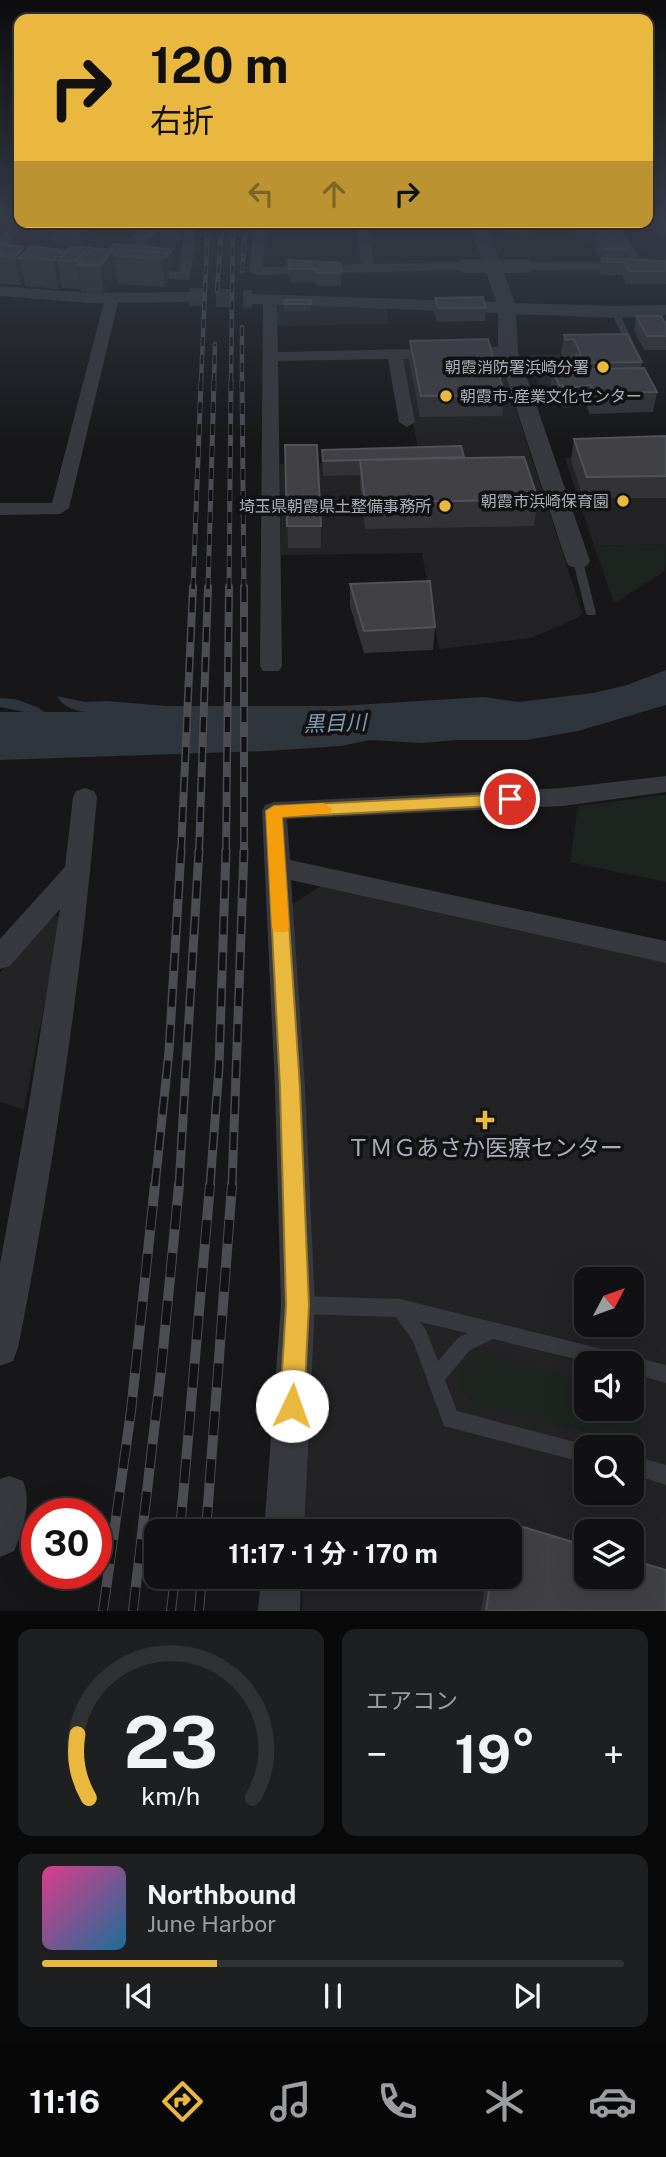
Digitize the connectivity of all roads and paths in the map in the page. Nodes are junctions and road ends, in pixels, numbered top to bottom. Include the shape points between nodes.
1 (51, 294) edge
2 (503, 294) edge
3 (189, 297) tunnel mouth
4 (112, 298) junction
5 (261, 299) joint
6 (508, 307) junction
7 (666, 310) edge
8 (615, 312) junction
9 (632, 349) edge
10 (508, 352) junction
11 (395, 355) junction
12 (270, 357) junction
13 (407, 422) dead end
14 (0, 509) edge
15 (578, 561) joint
16 (591, 612) dead end
17 (271, 666) dead end
18 (666, 784) edge
19 (85, 797) dead end
20 (277, 867) junction
21 (78, 870) junction
22 (666, 952) edge
23 (0, 958) edge
24 (298, 1305) junction
25 (400, 1308) junction
26 (491, 1331) junction
27 (0, 1348) edge
28 (575, 1351) edge
29 (644, 1368) edge
30 (666, 1374) edge
31 (435, 1378) junction
32 (574, 1451) edge
33 (644, 1469) edge
34 (666, 1475) edge
35 (9, 1495) dead end
36 (285, 1519) edge
37 (0, 1537) edge
38 (280, 1589) edge
39 (279, 1611) edge

1 - 4 street
2 - 6 street
3 - 4 street
4 - 14 street via 61,508
5 - 6 street
5 - 12 street
6 - 8 street
6 - 10 street
7 - 8 street
8 - 9 lane
10 - 11 street
10 - 15 street
11 - 12 street
11 - 13 street
12 - 17 street
15 - 16 lane
18 - 20 street via 563,797 274,811
19 - 21 street
20 - 22 street
20 - 24 street
21 - 23 street
21 - 27 street via 47,1102
24 - 25 lane
24 - 36 street
25 - 26 lane
25 - 31 lane via 421,1336
26 - 28 lane
26 - 31 lane via 464,1344
29 - 30 lane
31 - 32 lane via 451,1419
33 - 34 lane
35 - 37 street
38 - 39 street

